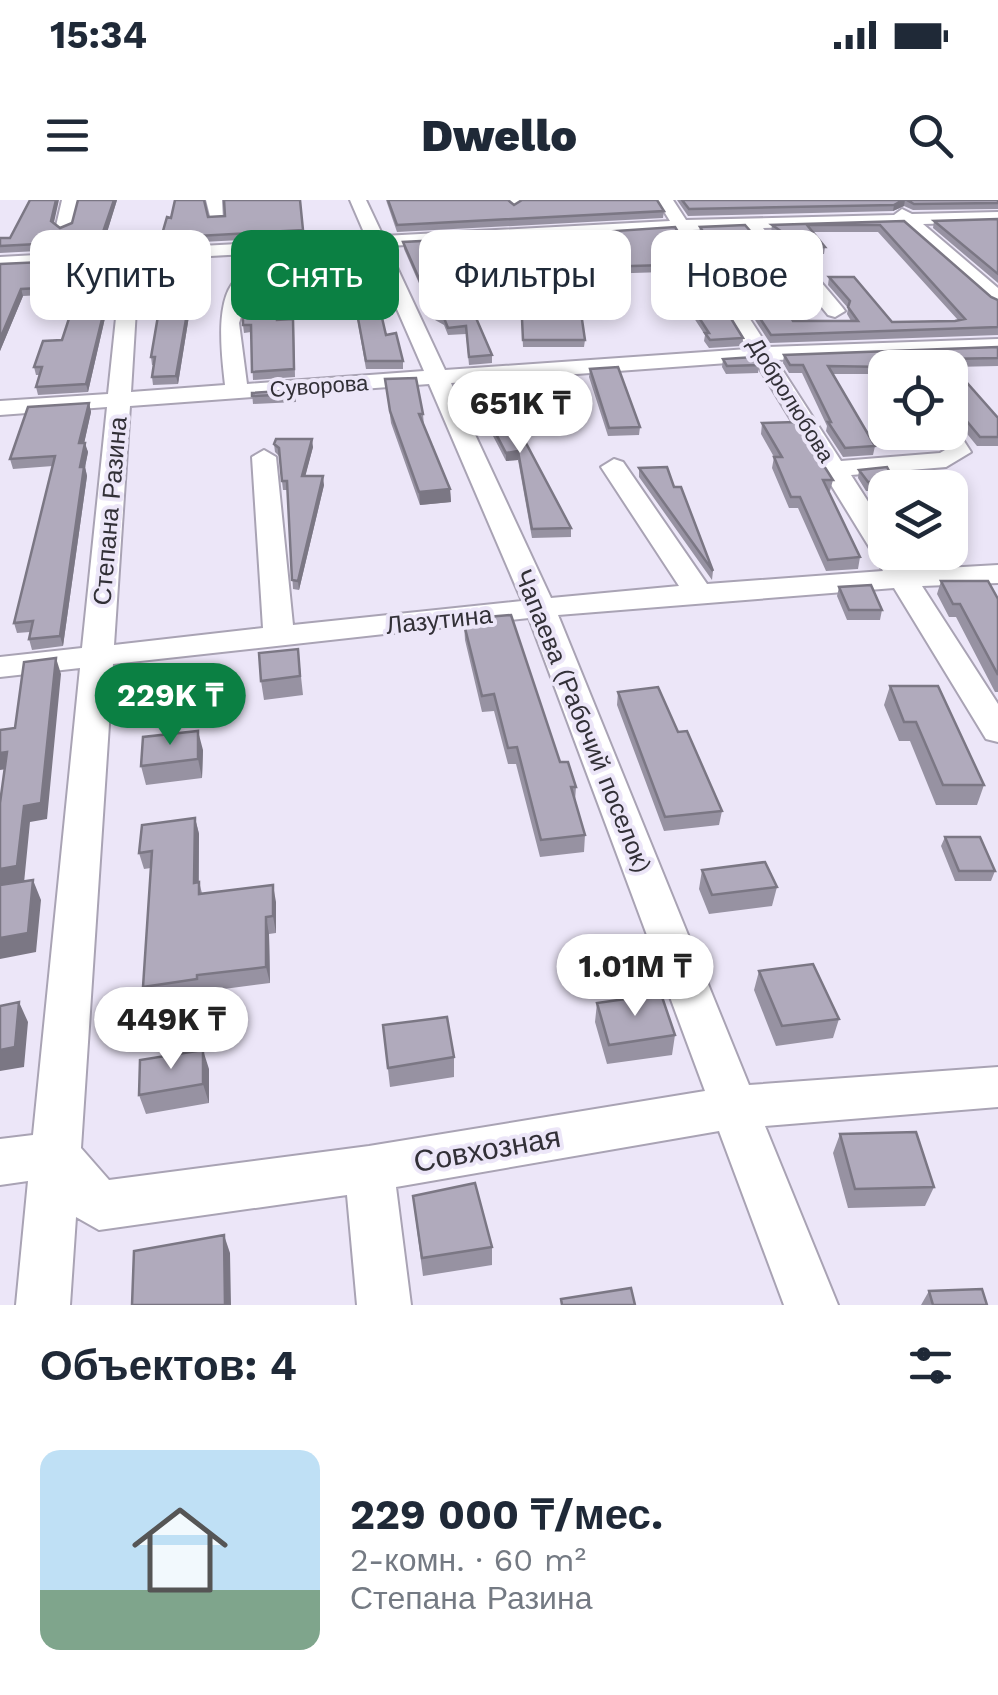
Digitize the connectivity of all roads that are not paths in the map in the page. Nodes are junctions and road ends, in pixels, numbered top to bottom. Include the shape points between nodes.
1 (70, 200) edge
2 (358, 200) edge
3 (665, 200) edge
4 (746, 200) edge
5 (886, 200) edge
6 (908, 219) junction
7 (993, 221) edge
8 (754, 223) junction
9 (681, 225) junction
10 (64, 226) edge
11 (370, 230) edge
12 (565, 230) edge
13 (30, 260) edge
14 (0, 262) edge
15 (399, 295) edge
16 (998, 298) edge
17 (836, 312) dead end
18 (231, 317) edge
19 (126, 320) edge
20 (998, 345) edge
21 (762, 354) junction
22 (436, 377) junction
23 (237, 392) junction
24 (119, 400) junction
25 (0, 408) edge
26 (958, 450) edge
27 (264, 457) dead end
28 (614, 467) dead end
29 (834, 469) junction
30 (868, 523) edge
31 (868, 564) edge
32 (897, 570) edge
33 (967, 570) edge
34 (998, 574) edge
35 (700, 595) junction
36 (541, 609) junction
37 (279, 637) junction
38 (97, 656) junction
39 (0, 667) edge
40 (998, 731) edge
41 (998, 1087) edge
42 (737, 1108) junction
43 (55, 1156) junction
44 (0, 1162) edge
45 (369, 1169) junction
46 (43, 1305) edge
47 (384, 1305) edge
48 (811, 1305) edge

1 - 10 street
2 - 11 street, Чапаева (Рабочий поселок)
3 - 9 street, Добролюбова
4 - 8 street
5 - 6 street
6 - 7 street
6 - 8 street
6 - 16 street
8 - 9 street
8 - 17 street via 768,246 788,254
9 - 12 street
9 - 21 street, Добролюбова
13 - 14 street
15 - 22 street, Чапаева (Рабочий поселок)
18 - 23 street
19 - 24 street, Степана Разина
20 - 21 street, Суворова
21 - 22 street, Суворова
21 - 29 street, Добролюбова
22 - 23 street, Суворова
22 - 36 street, Чапаева (Рабочий поселок)
23 - 24 street, Суворова
24 - 25 street, Суворова
24 - 38 street, Степана Разина
26 - 29 street via 946,460
27 - 37 street
28 - 35 street
29 - 30 street, Добролюбова
31 - 35 street, Лазутина
32 - 40 street, Добролюбова
33 - 34 street, Лазутина
35 - 36 street, Лазутина
36 - 37 street, Лазутина
36 - 42 street, Чапаева (Рабочий поселок)
37 - 38 street, Лазутина
38 - 39 street, Лазутина
38 - 43 street, Степана Разина
41 - 42 street, Совхозная
42 - 45 street, Совхозная
42 - 48 street, Чапаева (Рабочий поселок)
43 - 44 street
43 - 45 street, Совхозная via 99,1206
43 - 46 street, Степана Разина
45 - 47 street

